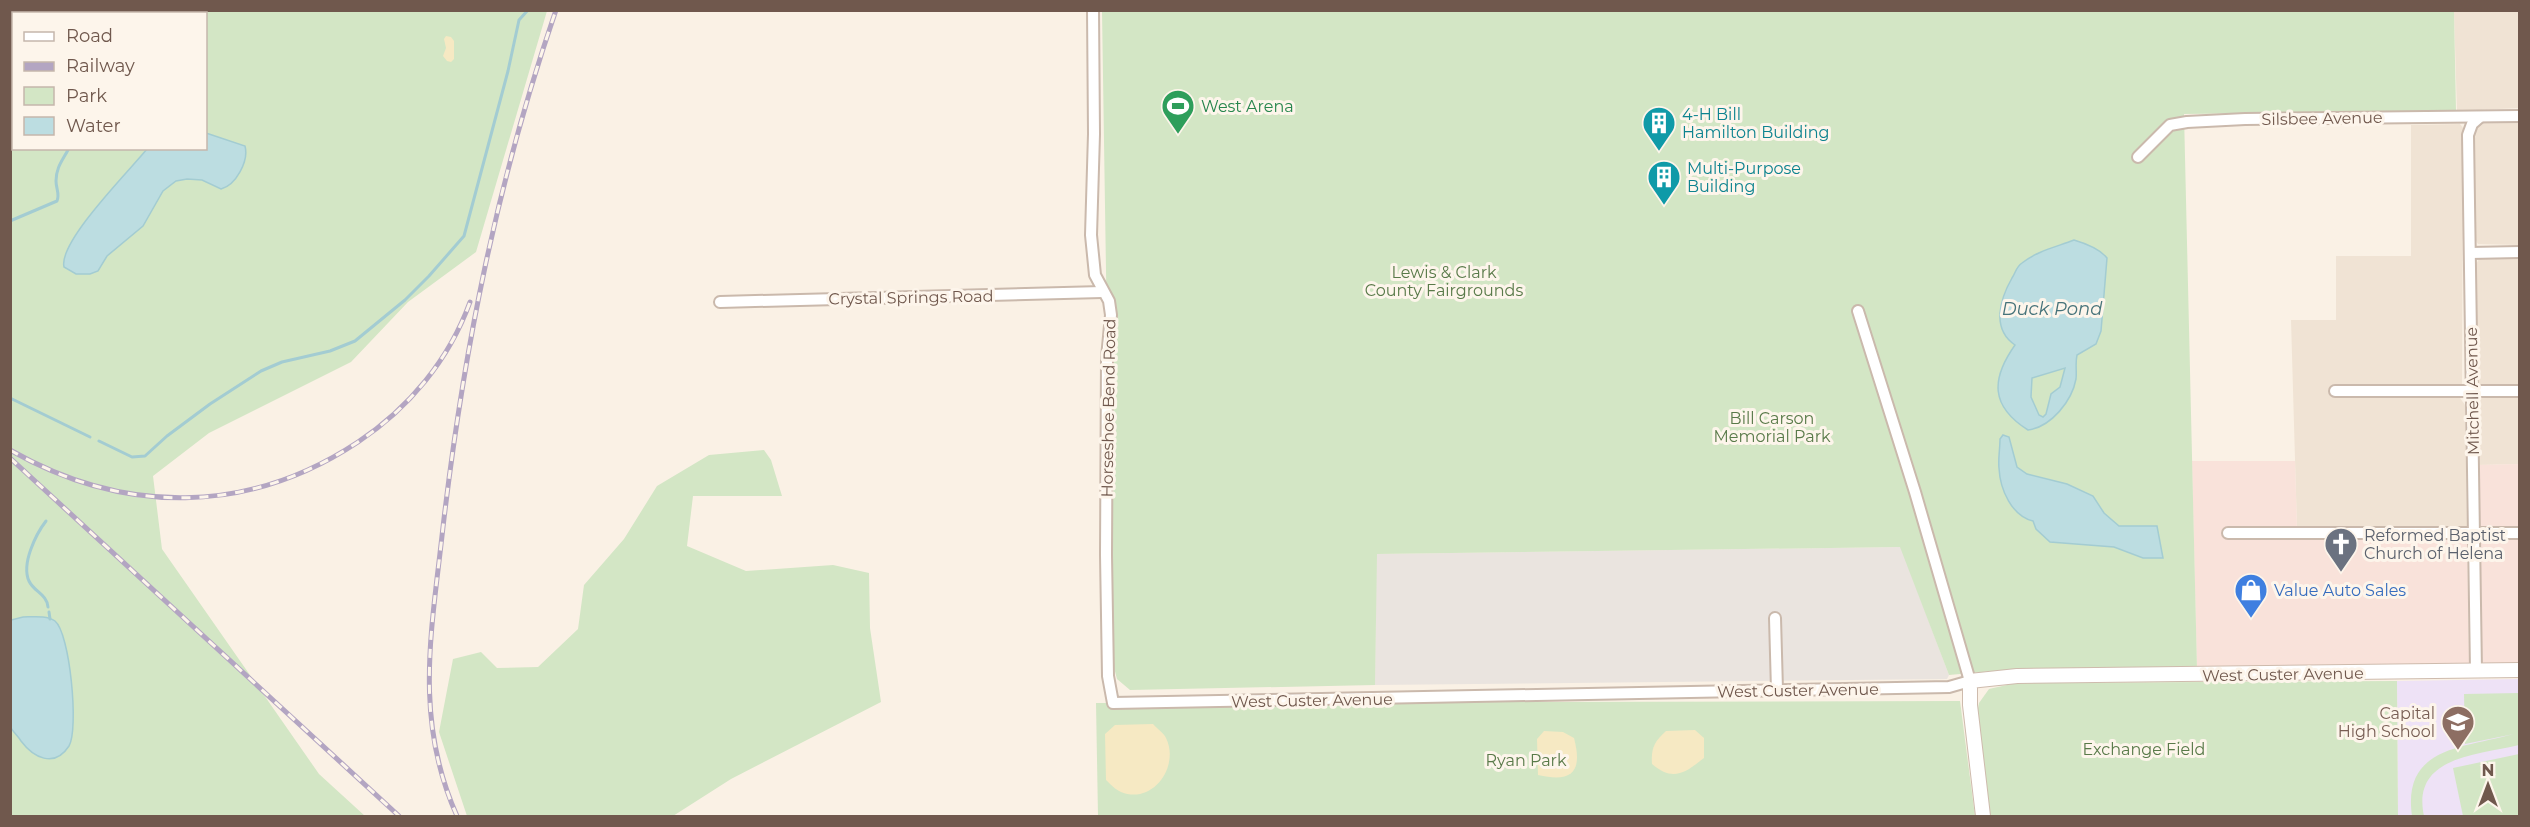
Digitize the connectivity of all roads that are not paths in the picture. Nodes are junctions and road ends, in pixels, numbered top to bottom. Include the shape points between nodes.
1 (1093, 10) edge
2 (2520, 116) edge
3 (2480, 117) junction
4 (2138, 156) dead end
5 (2520, 252) edge
6 (2470, 253) junction
7 (1102, 292) junction
8 (720, 302) dead end
9 (1858, 311) dead end
10 (2472, 390) junction
11 (2335, 391) dead end
12 (2520, 391) edge
13 (2228, 533) dead end
14 (2474, 533) junction
15 (2520, 533) edge
16 (1775, 618) dead end
17 (1107, 666) joint
18 (2520, 670) edge
19 (2476, 671) junction
20 (1970, 681) junction
21 (1777, 690) junction
22 (1983, 816) edge

1 - 7 street, Horseshoe Bend Road via 1091,236 1095,275
2 - 3 street, Silsbee Avenue
3 - 4 street, Silsbee Avenue via 2187,122 2170,125
3 - 6 street, Mitchell Avenue via 2468,135
5 - 6 street
6 - 10 street, Mitchell Avenue
7 - 8 street, Crystal Springs Road
7 - 17 street, Horseshoe Bend Road via 1109,301 1111,315 1107,358
9 - 20 street
10 - 11 street
10 - 12 street
10 - 14 street, Mitchell Avenue
13 - 14 street
14 - 15 street
14 - 19 street, Mitchell Avenue
16 - 21 street
17 - 21 street, West Custer Avenue via 1113,704
18 - 19 main road, West Custer Avenue
19 - 20 main road, West Custer Avenue via 2017,676
20 - 21 street, West Custer Avenue via 1949,687
20 - 22 main road

